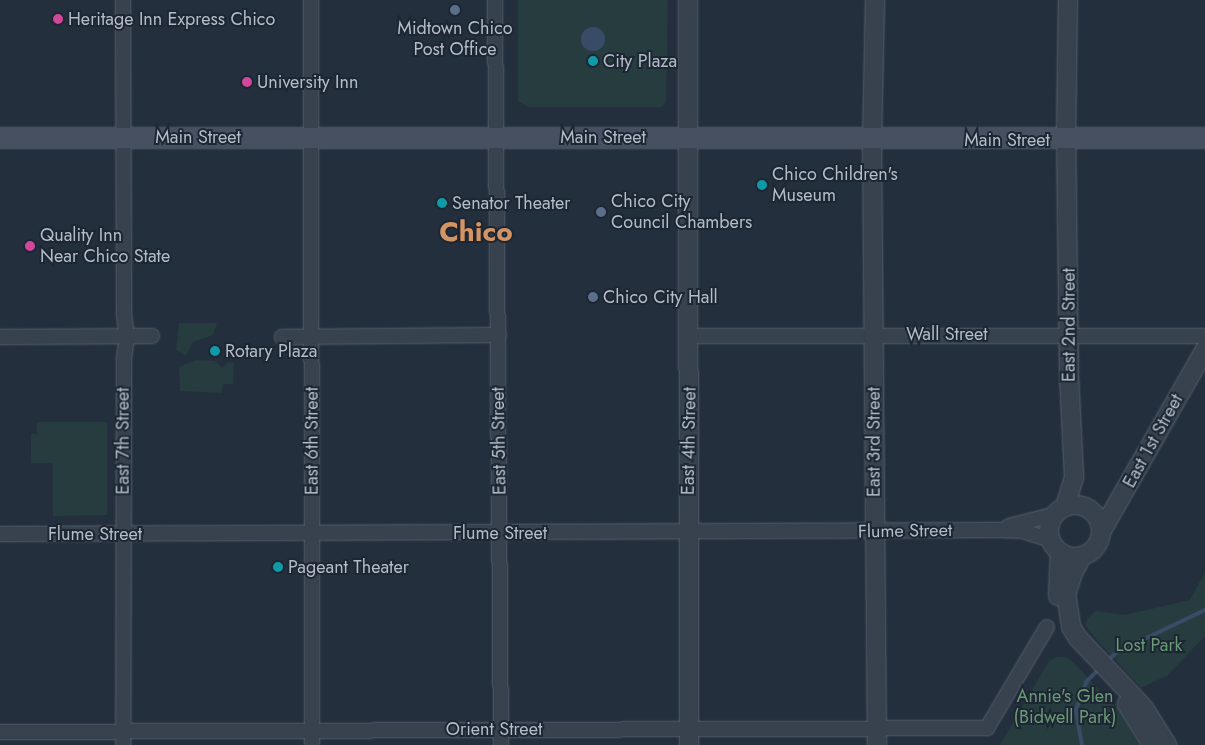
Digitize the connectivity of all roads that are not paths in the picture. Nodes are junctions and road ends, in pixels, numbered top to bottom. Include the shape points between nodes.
1 (123, 0) edge
2 (311, 0) edge
3 (495, 0) edge
4 (688, 0) edge
5 (874, 0) edge
6 (1068, 0) edge
7 (124, 136) junction
8 (497, 137) junction
9 (688, 137) junction
10 (0, 138) edge
11 (312, 138) junction
12 (1205, 138) edge
13 (872, 139) junction
14 (1066, 140) junction
15 (875, 334) junction
16 (1069, 334) junction
17 (0, 336) edge
18 (152, 336) dead end
19 (498, 336) junction
20 (689, 336) junction
21 (1205, 336) edge
22 (127, 337) junction
23 (282, 337) dead end
24 (311, 337) junction
25 (1205, 350) edge
26 (1060, 511) junction
27 (999, 530) junction
28 (874, 532) junction
29 (1101, 532) junction
30 (123, 533) junction
31 (312, 533) junction
32 (500, 533) junction
33 (688, 533) junction
34 (0, 534) edge
35 (1056, 546) junction
36 (1082, 556) junction
37 (1047, 627) dead end
38 (1085, 652) junction
39 (1125, 695) junction
40 (501, 728) junction
41 (312, 730) junction
42 (0, 732) edge
43 (689, 737) edge
44 (877, 738) edge
45 (123, 739) edge
46 (312, 745) edge
47 (501, 745) edge
48 (1152, 745) edge
49 (1167, 745) edge

1 - 7 street, East 7th Street
2 - 11 street, East 6th Street
3 - 8 street, East 5th Street
4 - 9 street, East 4th Street
5 - 13 street, East 3rd Street
6 - 14 street, East 2nd Street
7 - 10 main road, Main Street
7 - 11 main road, Main Street
7 - 22 street, East 7th Street via 124,315
8 - 9 main road, Main Street
8 - 11 main road, Main Street
8 - 19 street, East 5th Street
9 - 13 main road, Main Street
9 - 20 street, East 4th Street
11 - 24 street, East 6th Street
12 - 14 main road, Main Street
13 - 14 main road, Main Street
13 - 15 street, East 3rd Street
14 - 16 street, East 2nd Street
15 - 16 street, Wall Street
15 - 20 street, Wall Street
15 - 28 street, East 3rd Street
16 - 21 street, Wall Street
16 - 26 street, East 2nd Street via 1074,477
17 - 22 street
18 - 22 street
19 - 24 street
19 - 32 street, East 5th Street
20 - 33 street, East 4th Street
22 - 30 street, East 7th Street via 124,359
23 - 24 street
24 - 31 street, East 6th Street
25 - 29 street, East 1st Street
26 - 27 street, Flume Street
26 - 29 street via 1082,506 1090,509 1100,523
26 - 35 street via 1050,526
27 - 28 street, Flume Street
27 - 35 street, Flume Street via 1023,531
28 - 33 street, Flume Street
28 - 44 street, East 3rd Street
29 - 36 street via 1096,547
30 - 31 street, Flume Street
30 - 34 street, Flume Street
30 - 45 street, East 7th Street
31 - 32 street, Flume Street
31 - 41 street, East 6th Street
32 - 33 street, Flume Street
32 - 40 street, East 5th Street
33 - 43 street, East 4th Street
35 - 36 street
35 - 38 street via 1058,622 1066,638
36 - 38 street via 1068,585 1067,606 1075,634
37 - 44 street, Orient Street via 987,728
38 - 39 street
39 - 48 street
39 - 49 street via 1154,721
40 - 41 street, Orient Street
40 - 43 street, Orient Street
40 - 47 street, East 5th Street
41 - 45 street, Orient Street
41 - 46 street, East 6th Street
42 - 45 street, Orient Street
43 - 44 street, Orient Street

